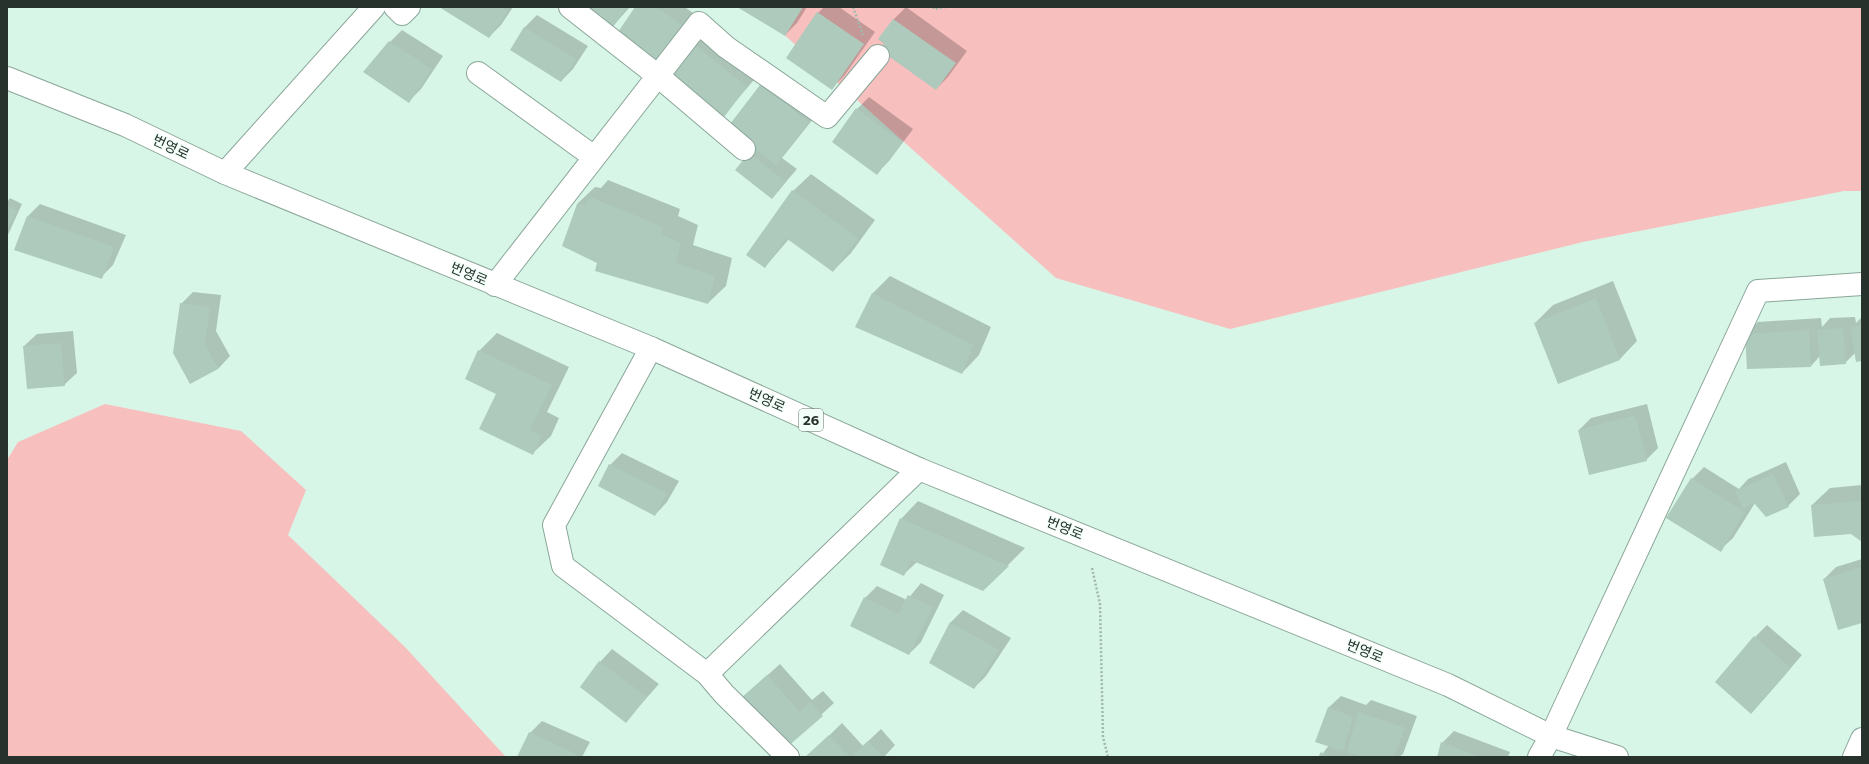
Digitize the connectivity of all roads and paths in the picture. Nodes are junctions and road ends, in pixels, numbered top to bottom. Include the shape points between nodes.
1 (374, 7) edge
2 (395, 7) edge
3 (409, 7) edge
4 (570, 7) edge
5 (933, 7) edge
6 (945, 7) edge
7 (878, 56) dead end
8 (478, 73) dead end
9 (658, 76) junction
10 (7, 78) edge
11 (744, 149) dead end
12 (594, 157) junction
13 (225, 173) junction
14 (1862, 284) edge
15 (495, 285) junction
16 (651, 348) junction
17 (919, 469) junction
18 (1086, 536) junction
19 (707, 674) junction
20 (1551, 736) junction
21 (1862, 739) edge
22 (788, 757) edge
23 (1108, 757) edge
24 (1539, 757) edge
25 (1617, 757) edge
26 (1854, 757) edge

1 - 13 street
2 - 3 street via 402,14
4 - 9 street
5 - 6 path
7 - 9 street via 827,117 726,47 699,22
8 - 12 street
9 - 11 street
9 - 12 street
10 - 13 street, 번영로 / 26 via 125,125
12 - 15 street
13 - 15 street, 번영로 / 26
14 - 20 street via 1758,291
15 - 16 street, 번영로 / 26
16 - 17 street, 번영로 / 26
16 - 19 street via 554,525 563,566
17 - 18 street, 번영로 / 26
17 - 19 street
18 - 20 street, 번영로 / 26 via 1448,685
18 - 23 path via 1100,604 1100,692 1103,737
19 - 22 street
20 - 24 street
20 - 25 street, 번영로 / 26
21 - 26 street

